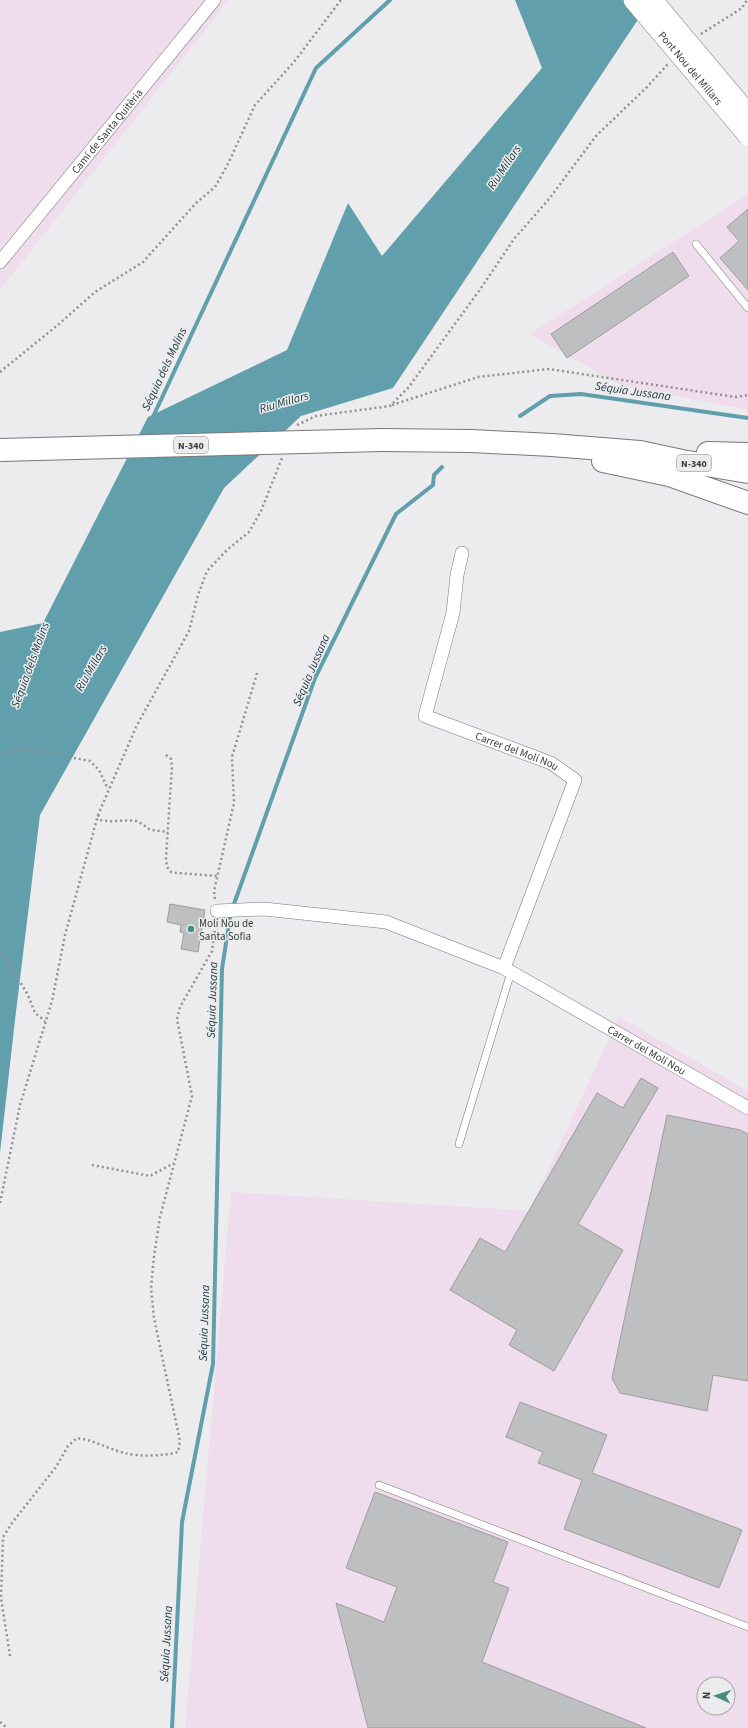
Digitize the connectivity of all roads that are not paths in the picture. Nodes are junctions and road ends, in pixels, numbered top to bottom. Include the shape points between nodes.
1 (214, 0) edge
2 (633, 0) edge
3 (653, 0) edge
4 (748, 112) edge
5 (748, 136) edge
6 (696, 244) dead end
7 (0, 262) edge
8 (748, 308) edge
9 (552, 445) junction
10 (0, 450) edge
11 (640, 452) junction
12 (748, 454) edge
13 (748, 472) edge
14 (748, 503) edge
15 (462, 553) dead end
16 (217, 910) road end
17 (507, 970) junction
18 (748, 1108) edge
19 (459, 1144) dead end
20 (379, 1485) dead end
21 (748, 1626) edge

1 - 7 street, Camí de Santa Quitèria
2 - 5 main road, Pont Nou del Millars, bridge
3 - 4 main road, Pont Nou del Millars, bridge
6 - 8 lane
9 - 10 highway, N-340, bridge via 382,440
9 - 11 highway, N-340
9 - 14 highway via 571,457 612,462 669,475
11 - 12 highway via 668,449
11 - 13 highway, N-340
15 - 17 street, Carrer del Molí Nou via 457,575 454,613 425,716 551,763 575,780
16 - 17 street, Carrer del Molí Nou via 264,908 386,922
17 - 18 street, Carrer del Molí Nou
17 - 19 lane
20 - 21 lane

